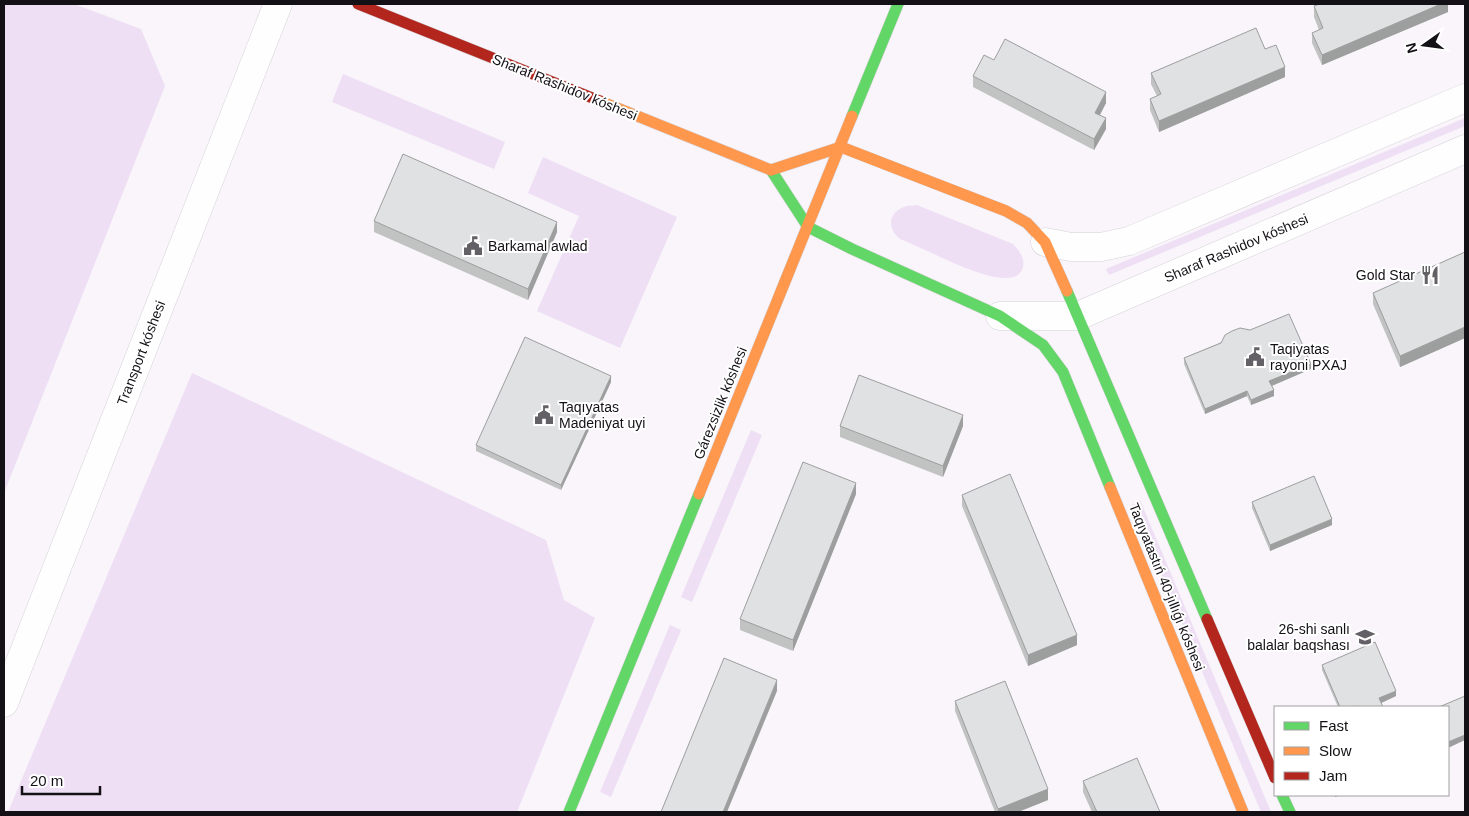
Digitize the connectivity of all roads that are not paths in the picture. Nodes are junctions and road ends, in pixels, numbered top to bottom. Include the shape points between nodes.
1 (278, 4) edge
2 (358, 4) edge
3 (898, 4) edge
4 (1465, 98) edge
5 (841, 147) junction
6 (1465, 149) edge
7 (771, 170) junction
8 (808, 227) junction
9 (1045, 242) junction
10 (1000, 316) junction
11 (1078, 316) junction
12 (4, 703) edge
13 (1274, 776) edge
14 (1282, 796) edge
15 (569, 812) edge
16 (1243, 812) edge
17 (1290, 812) edge

1 - 12 street, Transport kóshesi
2 - 7 main road, Sharaf Rashidov kóshesi
3 - 5 main road, Gárezsizlik kóshesi
4 - 9 street via 1129,241 1101,247 1072,247
5 - 7 main road
5 - 8 main road, Gárezsizlik kóshesi
5 - 9 main road, Taqıyatastıń 40-jıllıǵı kóshesi via 1006,211 1027,223
6 - 11 street, Sharaf Rashidov kóshesi
7 - 8 main road
8 - 10 main road, Taqıyatastıń 40-jıllıǵı kóshesi
8 - 15 main road, Gárezsizlik kóshesi
9 - 11 main road, Taqıyatastıń 40-jıllıǵı kóshesi
10 - 11 street, Sharaf Rashidov kóshesi
10 - 16 main road, Taqıyatastıń 40-jıllıǵı kóshesi via 1043,345 1063,372
11 - 13 main road, Taqıyatastıń 40-jıllıǵı kóshesi
14 - 17 main road

